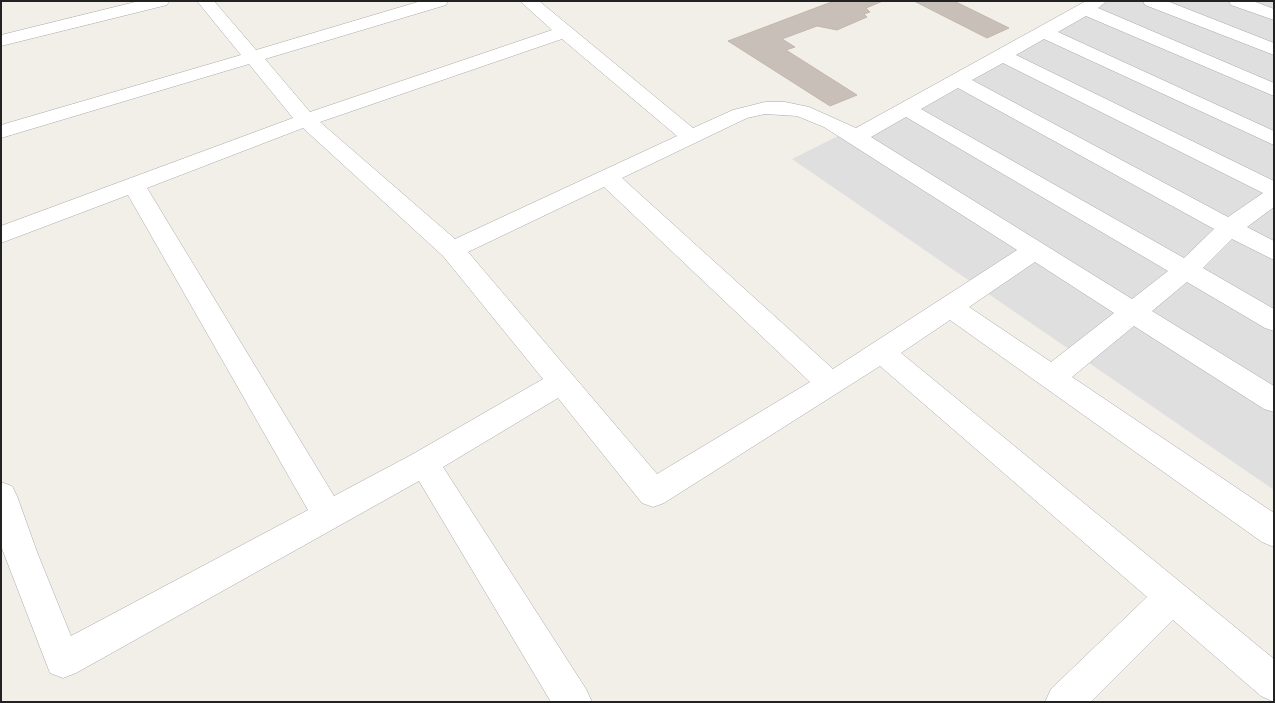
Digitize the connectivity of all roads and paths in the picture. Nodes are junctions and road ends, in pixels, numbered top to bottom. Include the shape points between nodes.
1 (161, 1) edge
2 (205, 1) edge
3 (440, 1) edge
4 (528, 1) edge
5 (1152, 1) edge
6 (1237, 1) edge
7 (1092, 5) edge
8 (1274, 15) edge
9 (565, 32) junction
10 (1044, 32) junction
11 (1, 41) edge
12 (1274, 50) edge
13 (1002, 55) junction
14 (253, 56) junction
15 (958, 80) junction
16 (1274, 90) edge
17 (907, 109) junction
18 (306, 120) junction
19 (1, 132) edge
20 (691, 137) junction
21 (856, 137) junction
22 (1274, 139) edge
23 (606, 176) junction
24 (134, 186) junction
25 (1274, 190) edge
26 (1274, 196) edge
27 (1229, 228) junction
28 (1, 235) edge
29 (452, 250) junction
30 (1035, 250) junction
31 (1274, 252) edge
32 (1186, 270) junction
33 (950, 307) junction
34 (1134, 312) junction
35 (1274, 321) edge
36 (882, 352) junction
37 (1051, 378) junction
38 (560, 383) junction
39 (831, 384) junction
40 (1274, 401) edge
41 (424, 463) junction
42 (1, 496) edge
43 (328, 514) junction
44 (1274, 532) edge
45 (11, 556) edge
46 (1172, 597) junction
47 (1274, 684) edge
48 (573, 702) edge
49 (1064, 702) edge

1 - 11 street
2 - 14 street
3 - 14 street
4 - 9 street
5 - 12 street
6 - 8 street
7 - 10 street
7 - 16 street
9 - 18 street
9 - 20 street
10 - 13 street
10 - 22 street
13 - 15 street
13 - 25 street
14 - 18 street
14 - 19 street
15 - 17 street
15 - 27 street
17 - 21 street
17 - 32 street
18 - 24 street
18 - 29 street
20 - 21 street via 740,114 765,108 802,111
20 - 23 street
21 - 30 street
23 - 29 street
23 - 39 street
24 - 28 street
24 - 43 street
26 - 27 street
27 - 31 street
27 - 32 street
29 - 38 street
30 - 33 street
30 - 34 street
32 - 34 street
32 - 35 street
33 - 36 street
33 - 37 street
34 - 37 street
34 - 40 street
36 - 39 street
36 - 46 street
37 - 44 street
38 - 39 street via 652,493
38 - 41 street
41 - 43 street
41 - 48 street
42 - 45 street
43 - 45 street via 63,660
46 - 47 street
46 - 49 street

